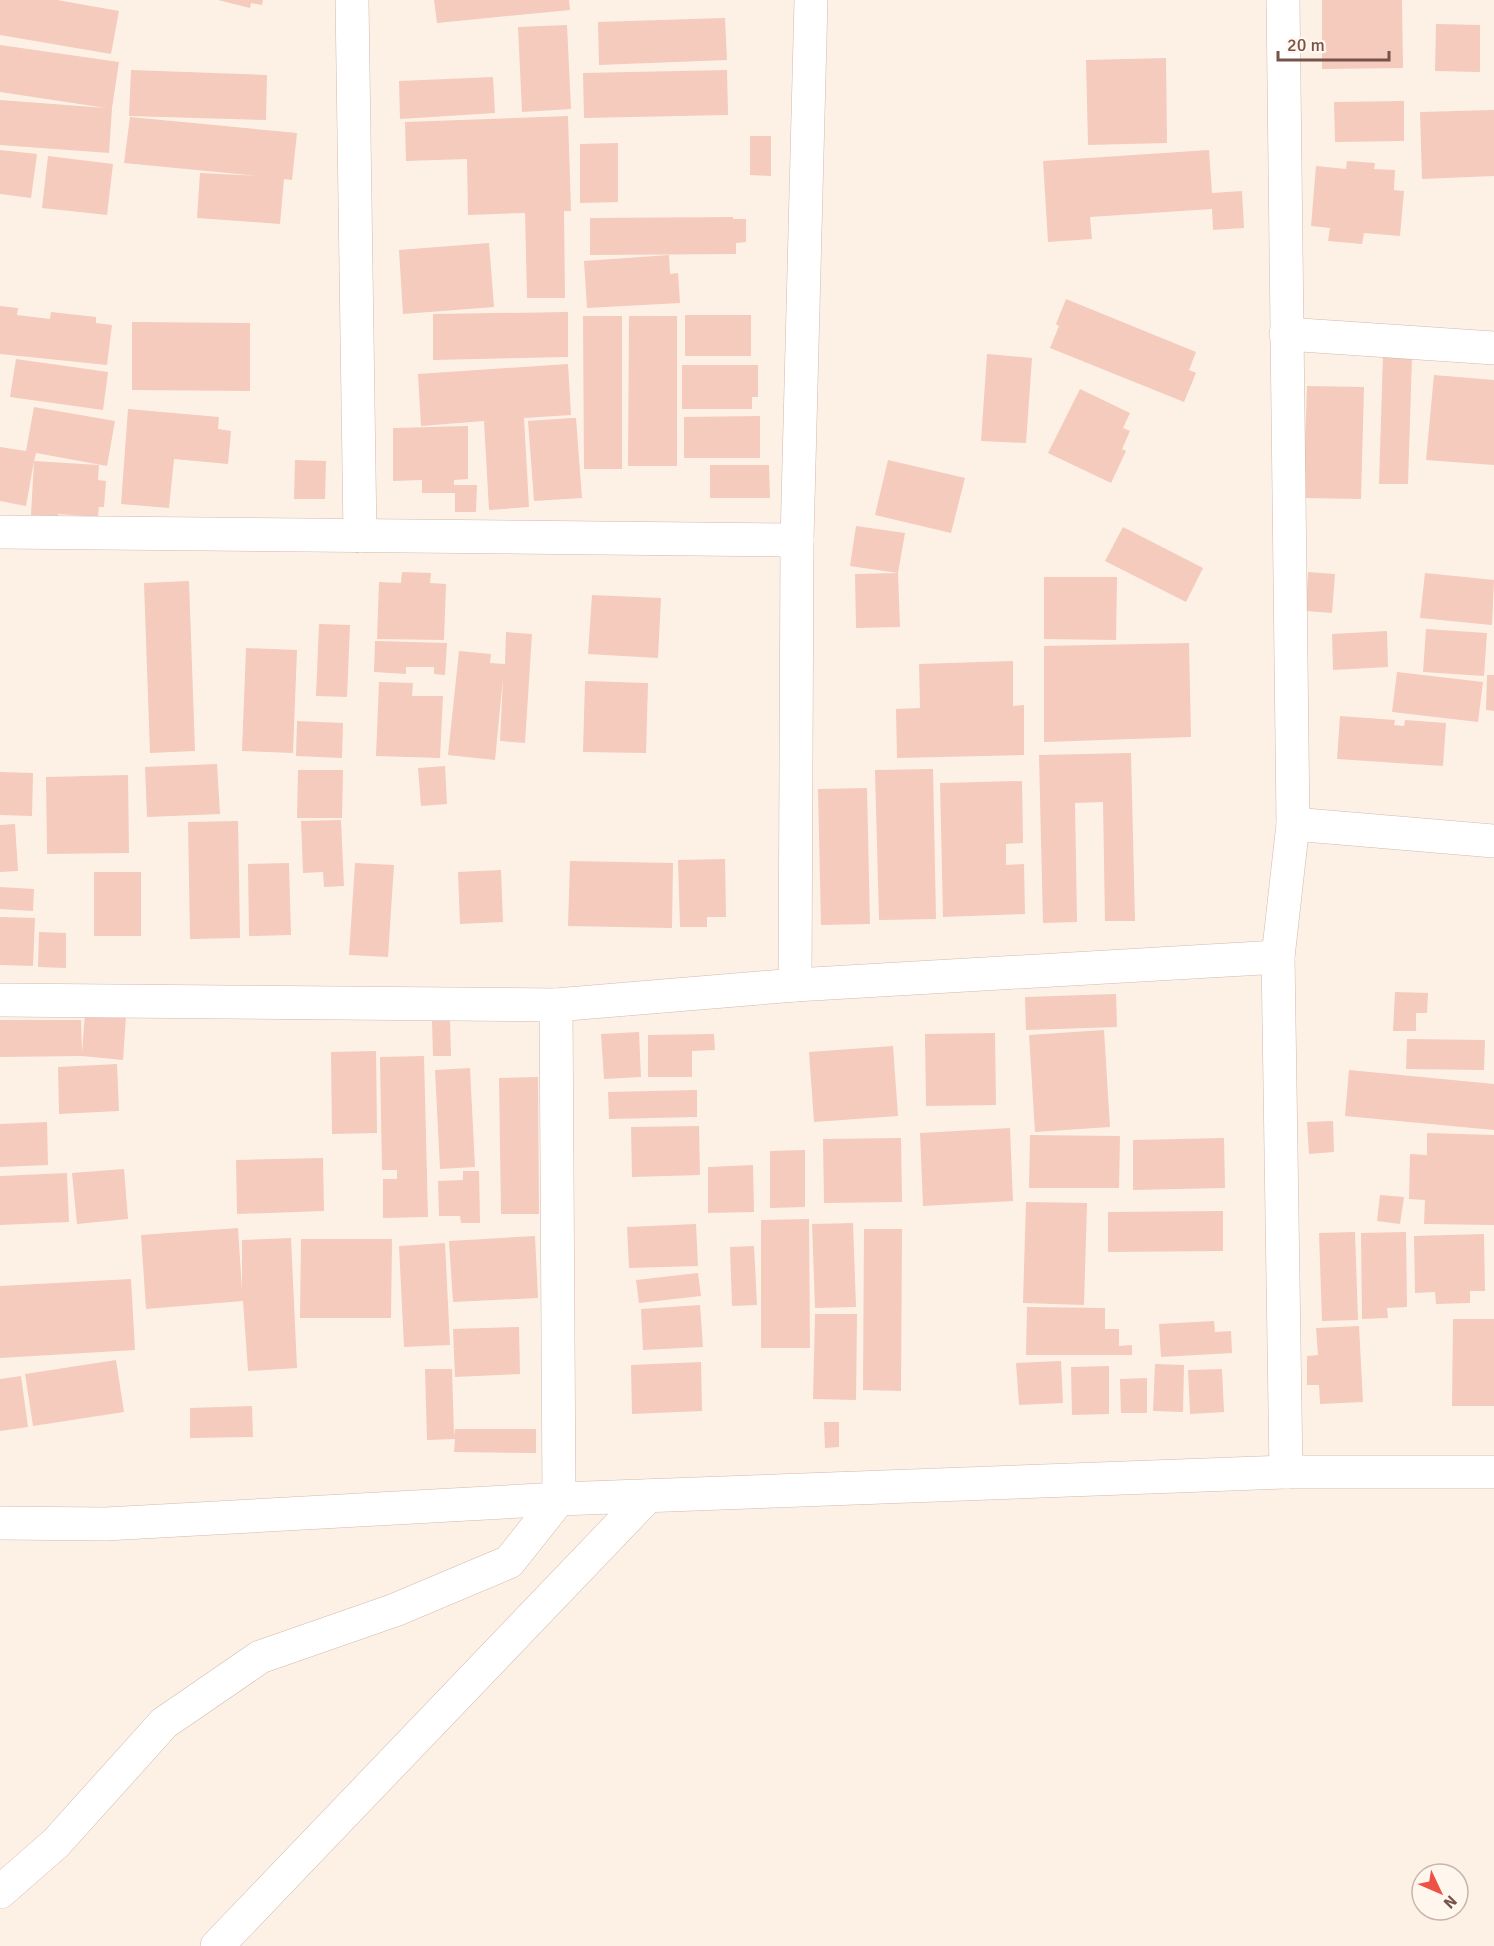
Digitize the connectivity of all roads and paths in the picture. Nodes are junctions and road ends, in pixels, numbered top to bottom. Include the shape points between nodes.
1 (352, 0) edge
2 (810, 0) edge
3 (1284, 0) edge
4 (1286, 334) junction
5 (1494, 348) edge
6 (0, 532) edge
7 (360, 536) junction
8 (797, 540) junction
9 (1293, 824) junction
10 (1494, 841) edge
11 (1278, 957) junction
12 (795, 985) junction
13 (0, 1000) edge
14 (556, 1005) junction
15 (1494, 1472) edge
16 (1286, 1473) junction
17 (648, 1496) junction
18 (559, 1499) junction
19 (0, 1522) edge
20 (0, 1892) edge
21 (217, 1946) edge

1 - 7 street
2 - 8 street
3 - 4 street
4 - 5 street
4 - 9 street
6 - 7 street
7 - 8 street
8 - 12 street
9 - 10 street
9 - 11 street
11 - 12 street
11 - 16 street
12 - 14 street
13 - 14 street
14 - 18 street
15 - 16 street
16 - 17 street
17 - 18 street
17 - 21 street
18 - 19 street via 106,1524
18 - 20 street via 509,1562 394,1610 260,1658 164,1723 56,1843

